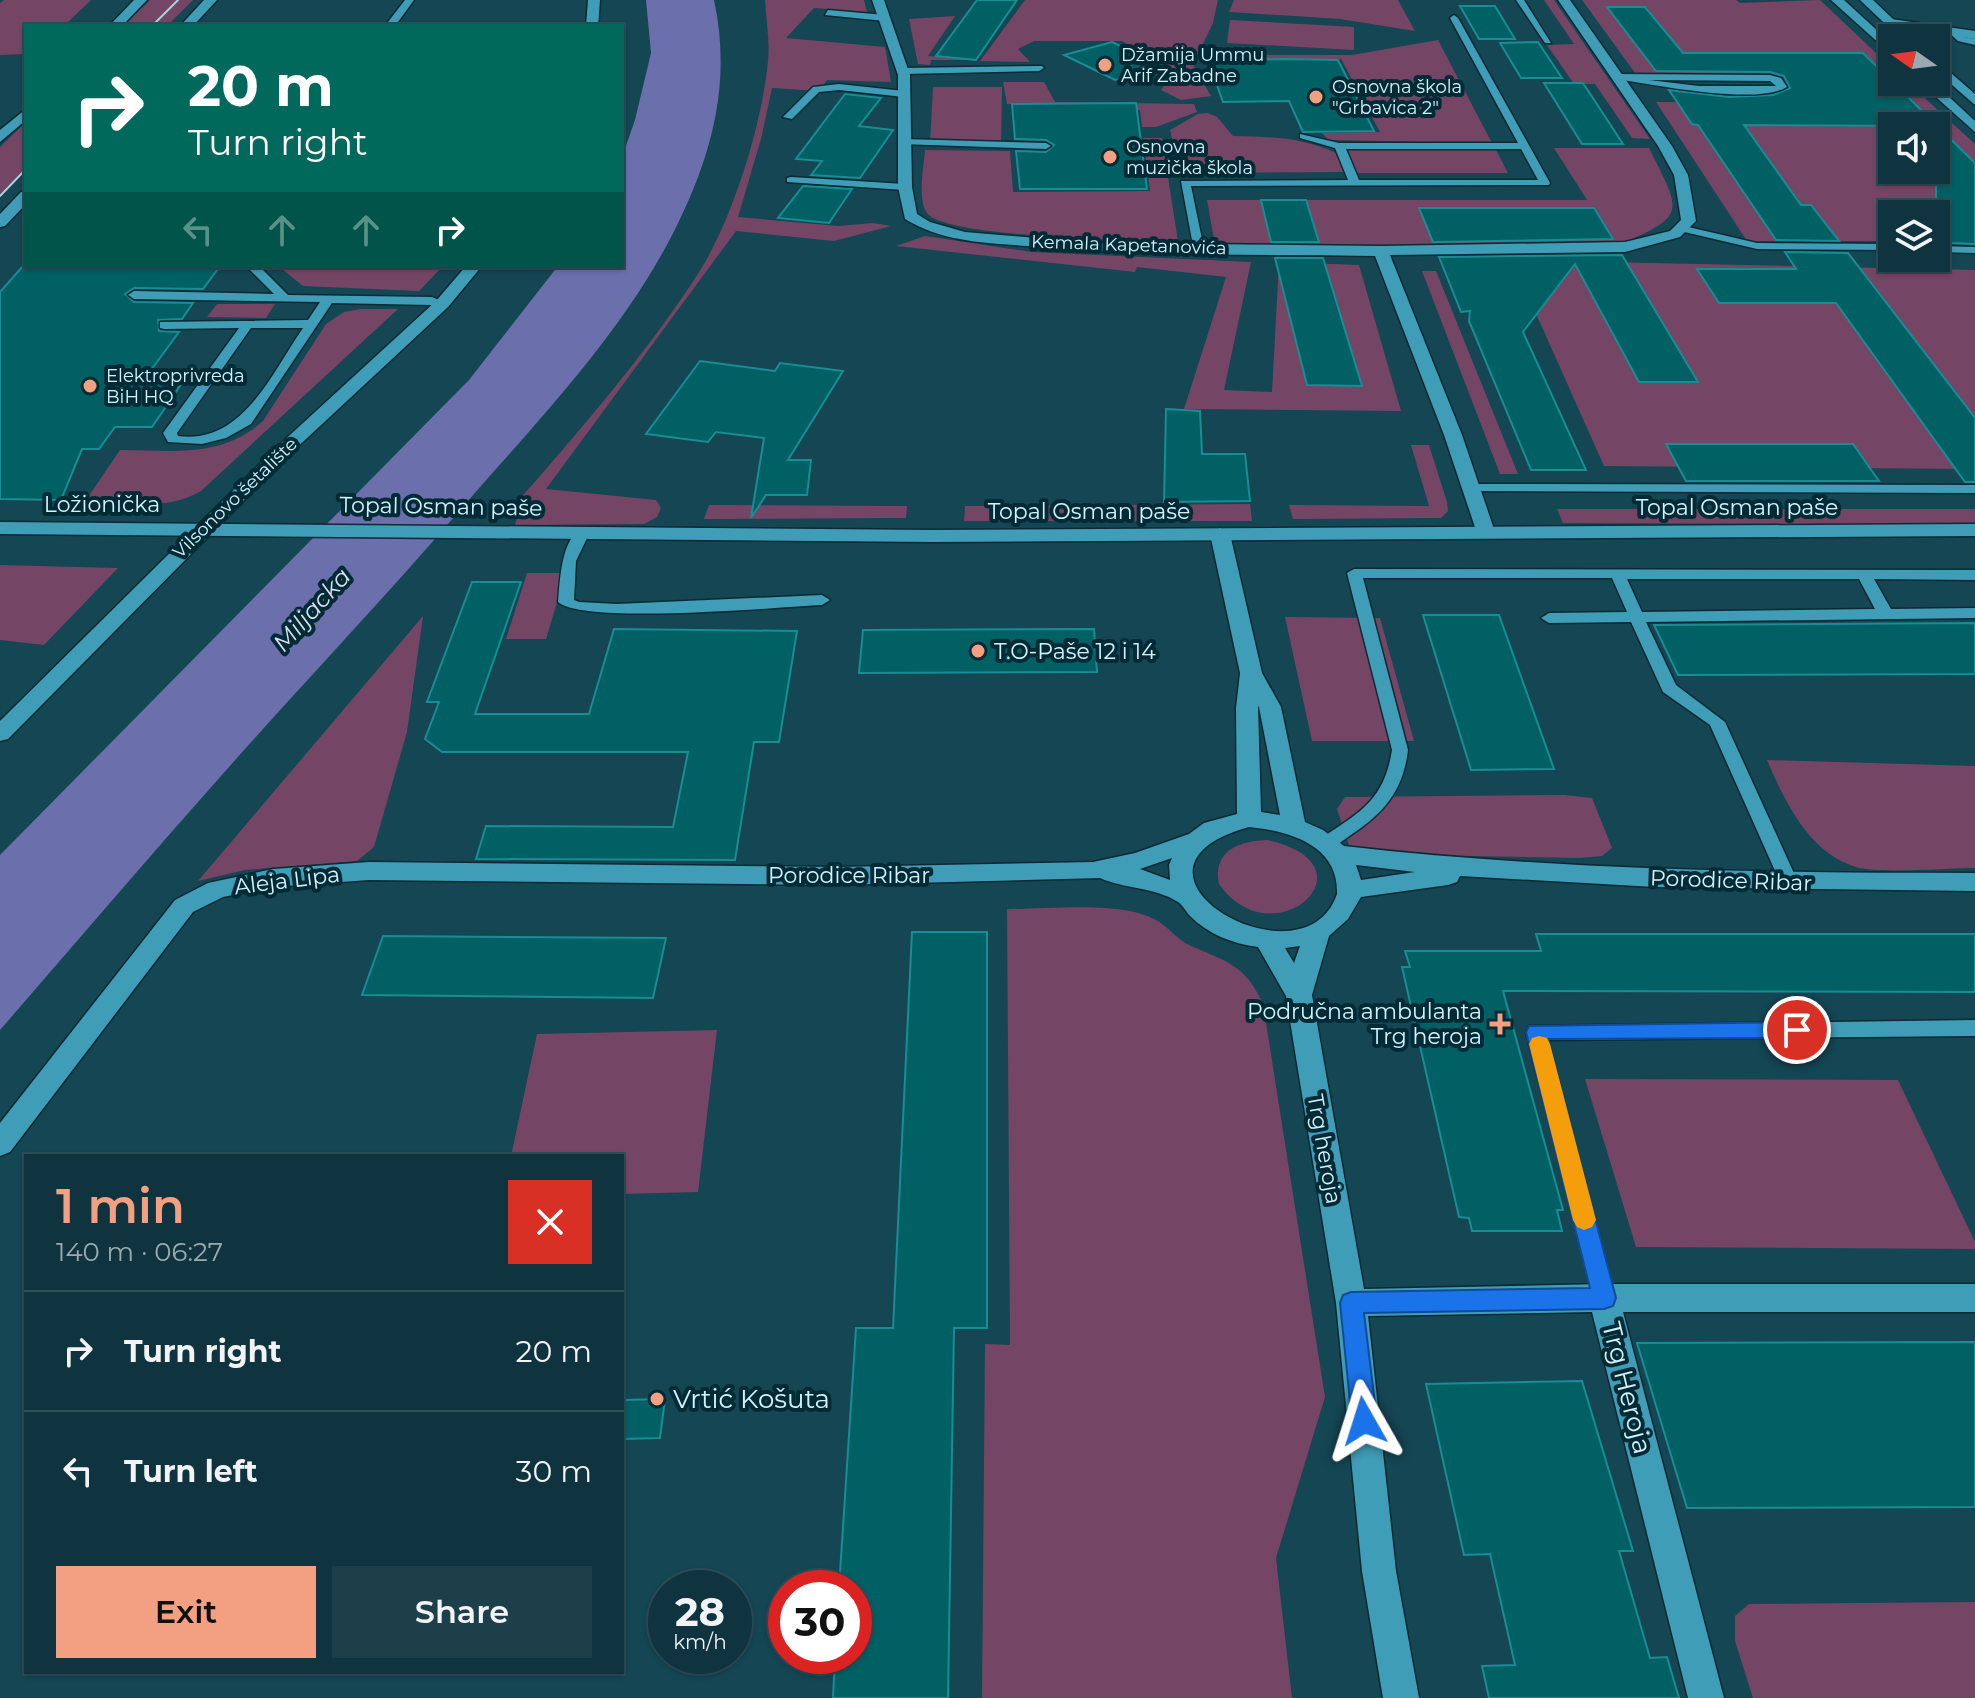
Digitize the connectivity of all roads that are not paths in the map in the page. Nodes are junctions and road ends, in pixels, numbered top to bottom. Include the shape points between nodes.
1 (141, 0) edge
2 (211, 0) edge
3 (410, 0) edge
4 (594, 0) edge
5 (878, 0) edge
6 (1520, 0) edge
7 (1564, 0) edge
8 (1837, 0) edge
9 (1866, 0) edge
10 (828, 13) dead end
11 (885, 18) junction
12 (1454, 18) dead end
13 (1891, 23) joint
14 (117, 24) edge
15 (188, 24) edge
16 (392, 24) edge
17 (592, 24) edge
18 (1953, 32) junction
19 (1975, 35) edge
20 (1878, 38) edge
21 (1548, 41) dead end
22 (1975, 42) edge
23 (1039, 68) dead end
24 (903, 71) junction
25 (1626, 77) junction
26 (1950, 77) edge
27 (904, 94) junction
28 (1940, 96) edge
29 (1975, 101) edge
30 (24, 115) edge
31 (788, 117) dead end
32 (1975, 128) edge
33 (1304, 136) dead end
34 (0, 138) edge
35 (904, 142) junction
36 (1046, 146) dead end
37 (1339, 146) junction
38 (1525, 146) junction
39 (791, 180) dead end
40 (1355, 183) junction
41 (905, 187) junction
42 (24, 197) edge
43 (0, 223) edge
44 (1684, 229) junction
45 (1878, 247) edge
46 (1198, 249) junction
47 (1950, 249) edge
48 (1975, 250) edge
49 (1381, 251) junction
50 (254, 268) edge
51 (472, 268) edge
52 (134, 295) dead end
53 (284, 297) junction
54 (329, 298) junction
55 (442, 304) junction
56 (248, 324) junction
57 (311, 324) junction
58 (164, 325) dead end
59 (1470, 488) junction
60 (1975, 489) edge
61 (0, 528) edge
62 (203, 528) junction
63 (1975, 530) edge
64 (583, 532) junction
65 (1485, 532) junction
66 (1220, 534) junction
67 (1617, 574) junction
68 (1864, 574) junction
69 (1975, 575) edge
70 (822, 600) dead end
71 (1885, 613) junction
72 (1975, 613) edge
73 (1635, 616) junction
74 (1549, 618) dead end
75 (1251, 673) junction
76 (0, 734) edge
77 (1249, 819) junction
78 (1294, 826) junction
79 (1193, 841) junction
80 (1331, 849) junction
81 (1099, 871) junction
82 (1486, 871) junction
83 (600, 875) joint
84 (1789, 882) junction
85 (1975, 882) edge
86 (1350, 890) junction
87 (1186, 895) junction
88 (1318, 932) junction
89 (1267, 940) junction
90 (1299, 995) junction
91 (1975, 1028) edge
92 (0, 1144) edge
93 (1604, 1298) junction
94 (1975, 1298) edge
95 (1351, 1303) junction
96 (1401, 1698) edge
97 (1706, 1698) edge

1 - 14 street
2 - 15 street
3 - 16 lane
4 - 17 street
5 - 11 street, Kemala Kapetanovića
6 - 21 lane
7 - 25 street
8 - 20 street
9 - 13 street
10 - 11 lane
11 - 24 street, Kemala Kapetanovića
12 - 38 lane
13 - 18 street
18 - 19 street
18 - 22 lane
23 - 24 lane
24 - 27 street, Kemala Kapetanovića
25 - 25 lane via 1770,78 1782,87 1667,86
25 - 44 street via 1681,175 1689,221
26 - 29 street
27 - 31 lane via 816,89
27 - 35 street, Kemala Kapetanovića
28 - 32 street
30 - 34 street
33 - 37 lane
35 - 36 lane
35 - 41 street, Kemala Kapetanovića
37 - 38 lane
37 - 40 lane
38 - 40 lane via 1545,183
39 - 41 lane
40 - 46 lane via 1185,183
41 - 46 street, Kemala Kapetanovića via 910,216 964,236 1094,248
42 - 43 street
44 - 45 lane via 1757,246
44 - 49 street, Kemala Kapetanovića via 1659,241 1625,247
46 - 49 street, Kemala Kapetanovića
47 - 48 lane
49 - 59 street
50 - 53 lane
51 - 55 street, Vilsonovo šetalište
52 - 53 lane
53 - 54 lane
54 - 55 lane
54 - 57 lane
55 - 62 street, Vilsonovo šetalište
56 - 57 lane
56 - 57 lane via 170,433 173,439 226,434 246,421
56 - 58 lane
59 - 60 lane
59 - 65 street
61 - 62 street, Ložionička
62 - 64 street, Topal Osman paše
62 - 76 street, Vilsonovo šetalište
63 - 65 street, Topal Osman paše
64 - 66 street, Topal Osman paše
64 - 70 lane via 569,561 566,602 577,606
65 - 66 street, Topal Osman paše
66 - 75 street
67 - 68 lane
67 - 73 lane
67 - 80 lane via 1354,573 1400,750 1392,790
68 - 69 lane
68 - 71 lane
71 - 72 lane
71 - 73 lane
73 - 74 lane
73 - 84 lane via 1669,688 1717,722
75 - 77 street
75 - 78 street via 1270,707
77 - 78 street
77 - 79 street via 1213,828
78 - 80 street
79 - 81 street, Porodice Ribar
79 - 87 street via 1181,862
80 - 82 street, Porodice Ribar
80 - 86 street via 1344,866
81 - 83 street, Porodice Ribar
81 - 87 street, Porodice Ribar
82 - 84 street, Porodice Ribar
82 - 86 street, Porodice Ribar
83 - 92 street, Aleja Lipa via 369,871 273,878 217,889 184,906
84 - 85 street, Porodice Ribar
86 - 88 street via 1336,918
87 - 89 street via 1211,922
88 - 89 street
88 - 90 street, Trg heroja
89 - 90 street, Trg heroja
90 - 95 street, Trg heroja
91 - 93 lane via 1536,1032
93 - 94 street, Trg Heroja
93 - 95 street
93 - 97 street, Trg Heroja
95 - 96 street, Trg heroja via 1379,1571

